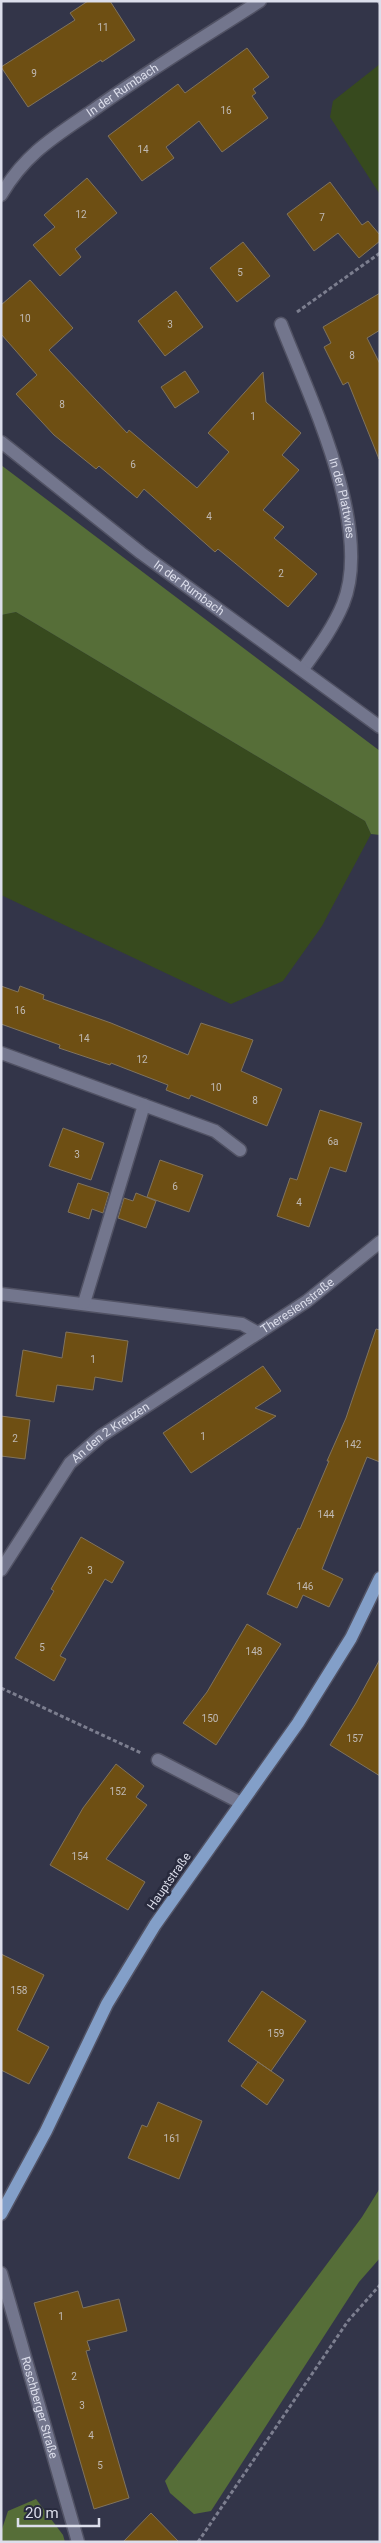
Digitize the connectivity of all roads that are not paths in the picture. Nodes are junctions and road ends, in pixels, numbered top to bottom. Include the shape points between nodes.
1 (260, 1) edge
2 (1, 195) edge
3 (281, 324) road end
4 (1, 442) edge
5 (303, 669) junction
6 (380, 727) edge
7 (1, 1053) edge
8 (144, 1105) junction
9 (240, 1150) dead end
10 (380, 1242) edge
11 (1, 1294) edge
12 (84, 1303) junction
13 (258, 1333) junction
14 (1, 1570) edge
15 (380, 1578) edge
16 (158, 1760) road end
17 (241, 1803) junction
18 (1, 2214) edge
19 (1, 2273) edge
20 (78, 2542) edge

1 - 2 street, In der Rumbach via 131,83 32,154
3 - 5 street, In der Plattwies via 330,448 350,527 351,569 344,603 328,634
4 - 5 street, In der Rumbach via 141,553
5 - 6 street, In der Rumbach
7 - 8 street
8 - 9 street via 215,1132
8 - 12 street
10 - 13 street, Theresienstraße via 307,1301
11 - 12 street, Theresienstraße
12 - 13 street, Theresienstraße via 242,1324
13 - 14 street, An den 2 Kreuzen via 101,1436 70,1463
15 - 17 main road, Hauptstraße via 351,1638 298,1723
16 - 17 street
17 - 18 main road, Hauptstraße via 155,1925 107,2004 46,2132
19 - 20 street, Roschberger Straße

